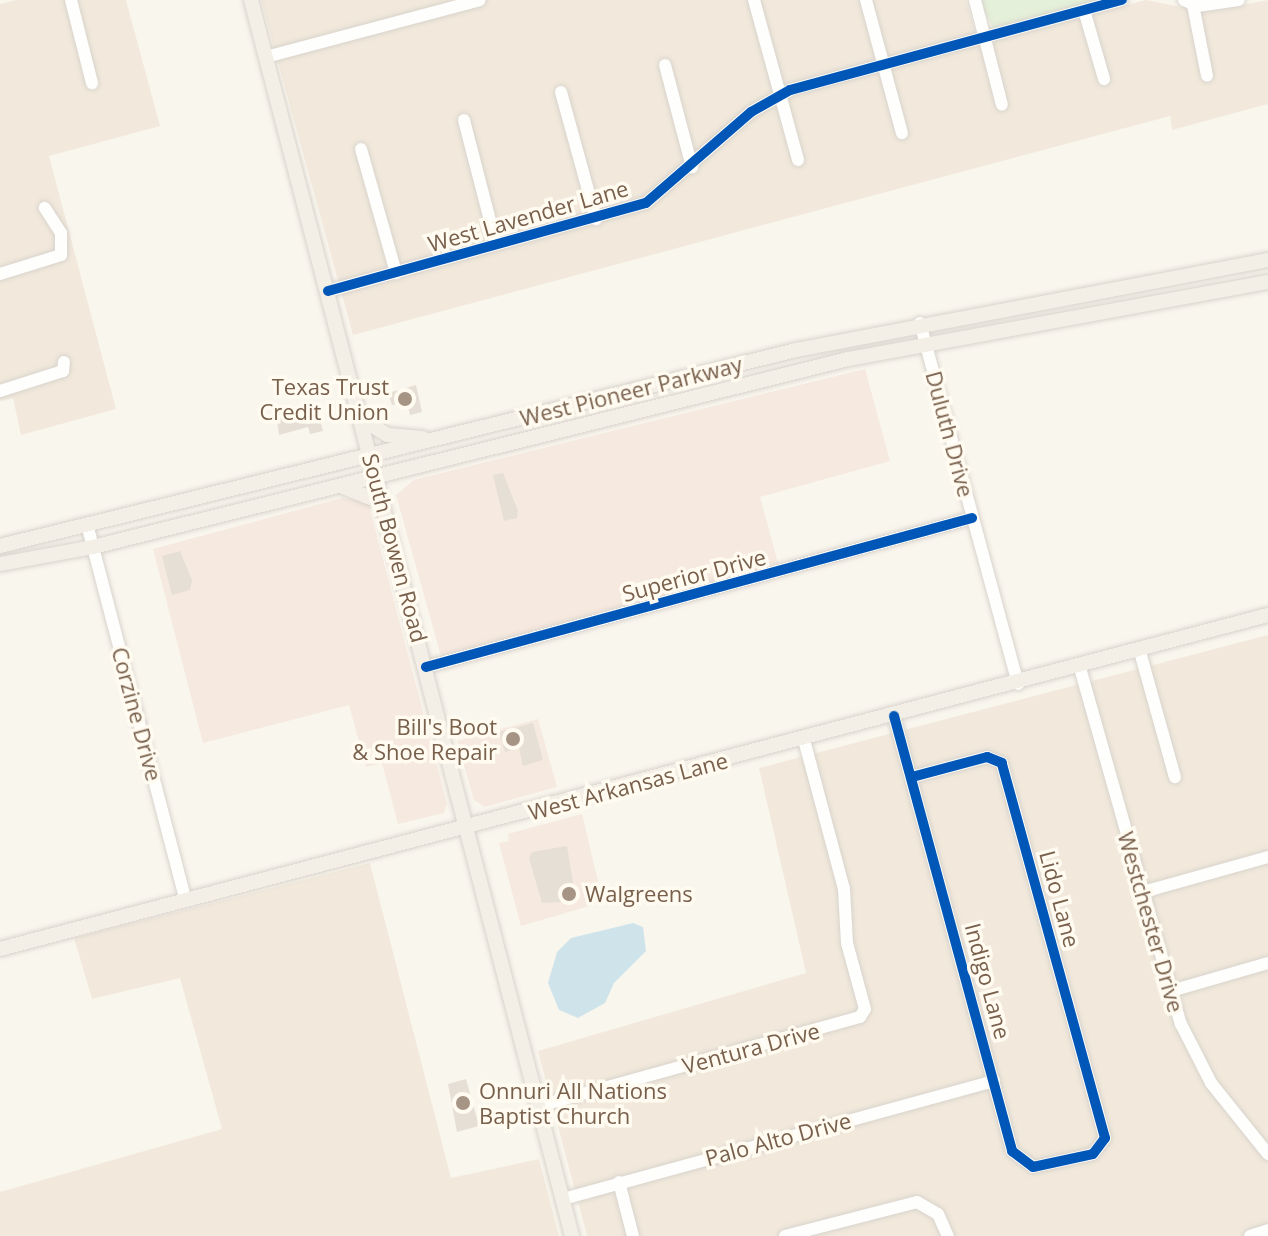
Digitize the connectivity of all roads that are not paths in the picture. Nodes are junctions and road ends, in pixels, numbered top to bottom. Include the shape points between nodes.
1 (71, 0) edge
2 (251, 0) edge
3 (480, 0) edge
4 (754, 0) edge
5 (866, 0) edge
6 (975, 0) edge
7 (1122, 0) edge
8 (1239, 0) edge
9 (1188, 2) edge
10 (1084, 10) junction
11 (985, 36) junction
12 (266, 57) junction
13 (883, 64) junction
14 (665, 65) dead end
15 (1207, 76) dead end
16 (1104, 79) dead end
17 (92, 83) dead end
18 (561, 92) dead end
19 (781, 93) junction
20 (1002, 105) dead end
21 (464, 120) dead end
22 (902, 133) dead end
23 (361, 149) dead end
24 (798, 160) dead end
25 (692, 167) junction
26 (45, 208) dead end
27 (596, 219) junction
28 (496, 244) junction
29 (1268, 260) edge
30 (396, 273) junction
31 (0, 274) edge
32 (1167, 277) junction
33 (1268, 282) edge
34 (328, 291) junction
35 (1170, 299) junction
36 (920, 323) junction
37 (926, 344) junction
38 (64, 362) dead end
39 (0, 391) edge
40 (599, 399) junction
41 (600, 418) junction
42 (361, 419) junction
43 (439, 439) junction
44 (371, 455) junction
45 (376, 476) junction
46 (330, 487) junction
47 (383, 503) junction
48 (972, 518) junction
49 (88, 528) junction
50 (0, 546) edge
51 (93, 547) junction
52 (0, 564) edge
53 (1264, 620) edge
54 (1140, 652) junction
55 (426, 667) junction
56 (1080, 668) junction
57 (1018, 684) junction
58 (894, 716) junction
59 (804, 740) junction
60 (912, 777) junction
61 (1175, 777) dead end
62 (467, 827) junction
63 (1268, 857) edge
64 (1143, 892) junction
65 (185, 899) junction
66 (0, 949) edge
67 (1268, 963) edge
68 (1171, 991) junction
69 (994, 1081) junction
70 (539, 1106) junction
71 (1105, 1138) joint
72 (1268, 1154) edge
73 (619, 1182) junction
74 (563, 1199) junction
75 (1268, 1230) edge
76 (572, 1236) edge
77 (633, 1236) edge
78 (785, 1236) edge
79 (948, 1236) edge
80 (1250, 1236) edge

1 - 17 street
2 - 12 main road, South Bowen Road
3 - 12 street
4 - 19 street
5 - 13 street
6 - 11 street
7 - 10 street, West Lavender Lane
8 - 9 street
9 - 15 street
10 - 11 street, West Lavender Lane
10 - 16 street
11 - 13 street, West Lavender Lane
11 - 20 street
12 - 34 main road, South Bowen Road
13 - 19 street, West Lavender Lane
13 - 22 street
14 - 25 street
18 - 27 street
19 - 24 street
19 - 25 street, West Lavender Lane via 751,112
21 - 28 street
23 - 30 street
25 - 27 street, West Lavender Lane via 646,203
26 - 31 street via 61,233 61,255
27 - 28 street, West Lavender Lane
28 - 30 street, West Lavender Lane
29 - 32 main road, West Pioneer Parkway
30 - 34 street, West Lavender Lane
32 - 35 main road
32 - 36 main road, West Pioneer Parkway
33 - 35 main road, West Pioneer Parkway
34 - 42 main road, South Bowen Road
35 - 37 main road, West Pioneer Parkway
36 - 37 street, Duluth Drive
36 - 40 main road, West Pioneer Parkway
37 - 41 main road, West Pioneer Parkway
37 - 48 street, Duluth Drive
38 - 39 street via 63,371
40 - 41 main road
40 - 43 main road, West Pioneer Parkway
41 - 45 main road, West Pioneer Parkway
42 - 43 main road via 388,435
42 - 44 main road, South Bowen Road
43 - 44 main road, West Pioneer Parkway
44 - 45 main road, South Bowen Road
44 - 49 main road, West Pioneer Parkway
45 - 46 main road, West Pioneer Parkway
45 - 47 main road, South Bowen Road
46 - 47 main road via 352,487
46 - 51 main road, West Pioneer Parkway
47 - 55 main road, South Bowen Road
48 - 55 street, Superior Drive
48 - 57 street, Duluth Drive
49 - 50 main road, West Pioneer Parkway
49 - 51 street, Corzine Drive
51 - 52 main road, West Pioneer Parkway
51 - 65 street, Corzine Drive
53 - 54 main road, West Arkansas Lane
54 - 56 main road, West Arkansas Lane
54 - 61 street
55 - 62 main road, South Bowen Road
56 - 57 main road, West Arkansas Lane
56 - 64 street, Westchester Drive
57 - 58 main road, West Arkansas Lane
58 - 59 main road, West Arkansas Lane
58 - 60 street, Indigo Lane
59 - 62 main road, West Arkansas Lane
59 - 70 street, Ventura Drive via 844,889 847,943 865,1009 849,1021
60 - 69 street, Indigo Lane
60 - 71 street, Lido Lane via 987,757 1002,763
62 - 65 main road, West Arkansas Lane
62 - 70 main road, South Bowen Road
63 - 64 street
64 - 68 street, Westchester Drive
65 - 66 main road, West Arkansas Lane
67 - 68 street
68 - 72 street, Westchester Drive via 1205,1074
69 - 71 street, Indigo Lane via 1012,1151 1025,1165 1093,1154
69 - 73 street, Palo Alto Drive
70 - 74 main road, South Bowen Road
73 - 74 street, Palo Alto Drive
73 - 77 street
74 - 76 main road, South Bowen Road
75 - 80 street
78 - 79 street via 917,1202 938,1214

